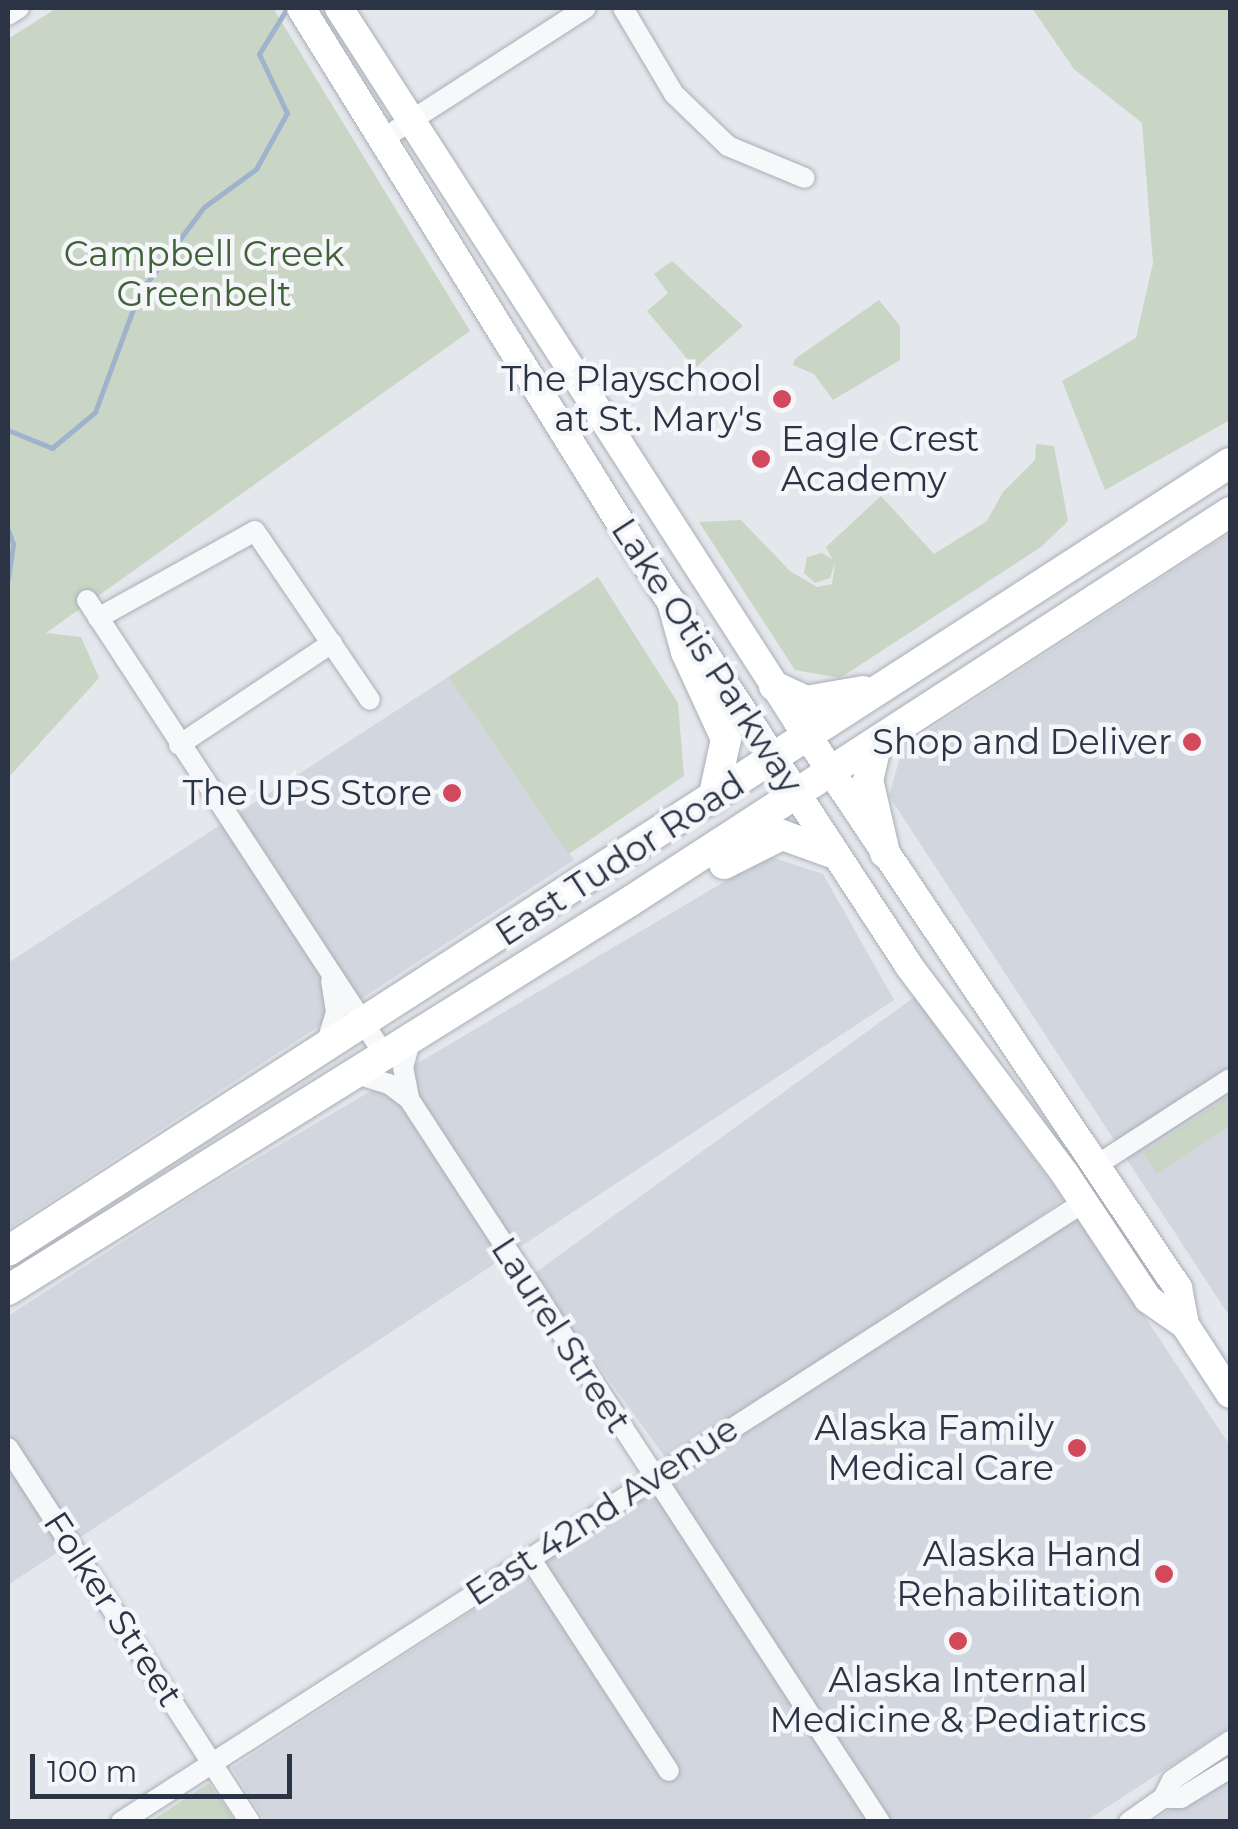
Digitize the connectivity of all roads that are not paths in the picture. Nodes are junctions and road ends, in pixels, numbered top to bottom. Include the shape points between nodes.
1 (19, 8) edge
2 (339, 8) edge
3 (586, 8) edge
4 (623, 8) edge
5 (305, 14) edge
6 (8, 15) edge
7 (412, 120) junction
8 (384, 138) junction
9 (805, 178) dead end
10 (1230, 463) edge
11 (1230, 512) edge
12 (673, 605) junction
13 (332, 643) junction
14 (895, 682) junction
15 (774, 686) junction
16 (370, 700) dead end
17 (808, 737) junction
18 (877, 742) junction
19 (180, 745) junction
20 (774, 760) junction
21 (832, 772) junction
22 (796, 794) junction
23 (712, 799) junction
24 (885, 853) junction
25 (834, 854) junction
26 (629, 902) junction
27 (330, 980) junction
28 (364, 1022) junction
29 (411, 1038) junction
30 (326, 1046) junction
31 (384, 1054) junction
32 (353, 1073) junction
33 (1230, 1079) edge
34 (408, 1099) junction
35 (1012, 1102) junction
36 (1098, 1165) junction
37 (1084, 1202) junction
38 (8, 1251) edge
39 (1178, 1288) junction
40 (8, 1290) edge
41 (1185, 1324) junction
42 (1230, 1394) edge
43 (8, 1451) edge
44 (652, 1476) junction
45 (530, 1558) junction
46 (1230, 1741) edge
47 (213, 1762) junction
48 (1230, 1768) edge
49 (669, 1772) dead end
50 (1163, 1798) junction
51 (121, 1822) edge
52 (250, 1822) edge
53 (880, 1822) edge
54 (1129, 1822) edge

1 - 6 street
2 - 7 main road, Lake Otis Parkway
3 - 7 street
4 - 9 street via 674,94 728,146
5 - 8 main road, Lake Otis Parkway
7 - 8 street
7 - 15 main road, Lake Otis Parkway
8 - 12 main road, Lake Otis Parkway
10 - 14 main road, East Tudor Road
11 - 18 main road, East Tudor Road
12 - 20 main road, Lake Otis Parkway
12 - 23 main road via 686,652 726,738
13 - 16 street
13 - 19 street
13 - 19 street via 255,531 92,609
14 - 15 main road via 816,701
14 - 17 main road, East Tudor Road
15 - 17 main road, Lake Otis Parkway
17 - 20 main road, East Tudor Road
17 - 21 main road, Lake Otis Parkway
18 - 21 main road, East Tudor Road
18 - 24 main road via 868,780
19 - 27 street
20 - 22 main road, Lake Otis Parkway
20 - 23 main road, East Tudor Road
21 - 22 main road, East Tudor Road
21 - 24 main road, Lake Otis Parkway
22 - 25 main road, Lake Otis Parkway
22 - 26 main road, East Tudor Road
23 - 28 main road, East Tudor Road
24 - 36 main road, Lake Otis Parkway
25 - 26 main road via 799,836 776,836 692,882
25 - 35 main road, Lake Otis Parkway via 913,973
26 - 29 main road, East Tudor Road
27 - 28 street
27 - 30 street via 336,1012
28 - 30 main road, East Tudor Road
28 - 31 street
29 - 31 main road, East Tudor Road
29 - 34 street via 403,1066
30 - 38 main road, East Tudor Road
31 - 32 main road, East Tudor Road
32 - 34 street, Laurel Street via 388,1084
32 - 40 main road, East Tudor Road
33 - 36 street
34 - 44 street, Laurel Street
35 - 36 main road via 1041,1120 1074,1162
35 - 37 main road, Lake Otis Parkway
36 - 39 main road, Lake Otis Parkway
37 - 39 main road via 1115,1219 1150,1267
37 - 41 main road, Lake Otis Parkway via 1152,1304
37 - 44 street, East 42nd Avenue
39 - 41 main road, Lake Otis Parkway
41 - 42 main road, Lake Otis Parkway
43 - 47 street, Folker Street
44 - 45 street, East 42nd Avenue
44 - 53 street, Laurel Street
45 - 47 street, East 42nd Avenue
45 - 49 street
46 - 50 street via 1172,1780
47 - 51 street, East 42nd Avenue
47 - 52 street, Folker Street
48 - 50 street via 1181,1798
50 - 54 street

